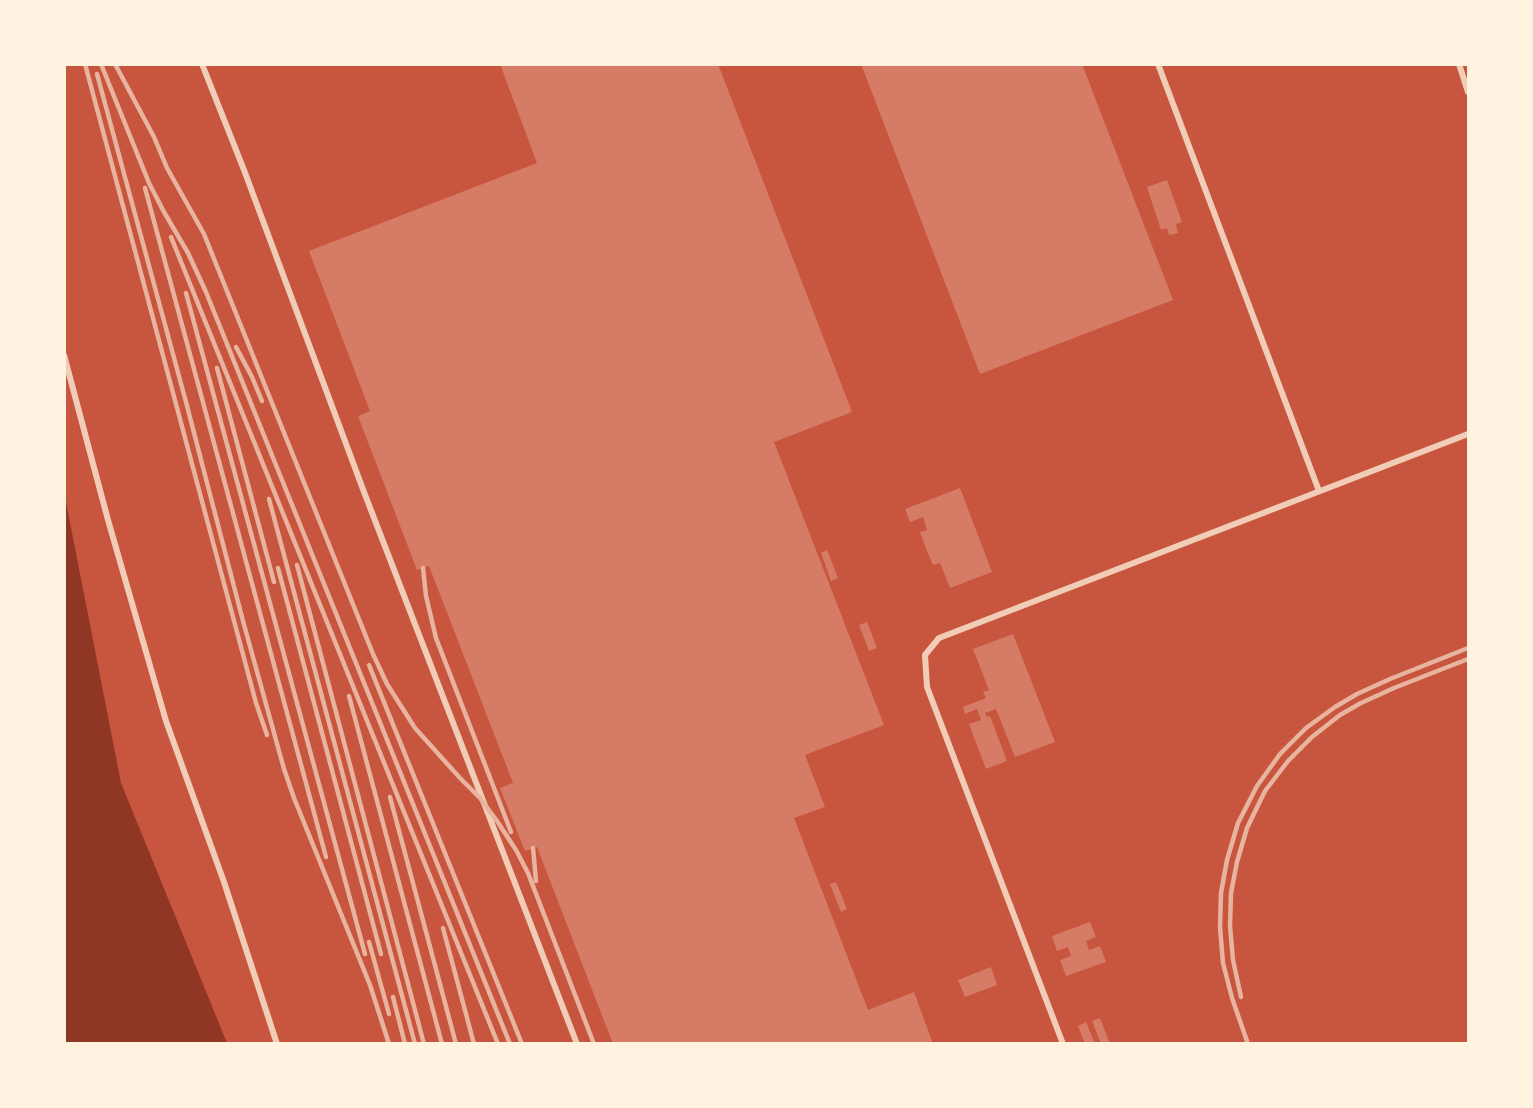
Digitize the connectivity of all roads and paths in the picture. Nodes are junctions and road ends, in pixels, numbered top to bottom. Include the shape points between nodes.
1 (202, 64) edge
2 (1158, 64) edge
3 (1459, 64) edge
4 (1468, 92) edge
5 (64, 355) edge
6 (1468, 434) edge
7 (1319, 491) junction
8 (277, 1044) edge
9 (577, 1044) edge
10 (1063, 1044) edge

1 - 9 street
2 - 7 street
3 - 4 street
5 - 8 street via 166,721
6 - 7 street
7 - 10 street via 939,638 925,655 927,687

